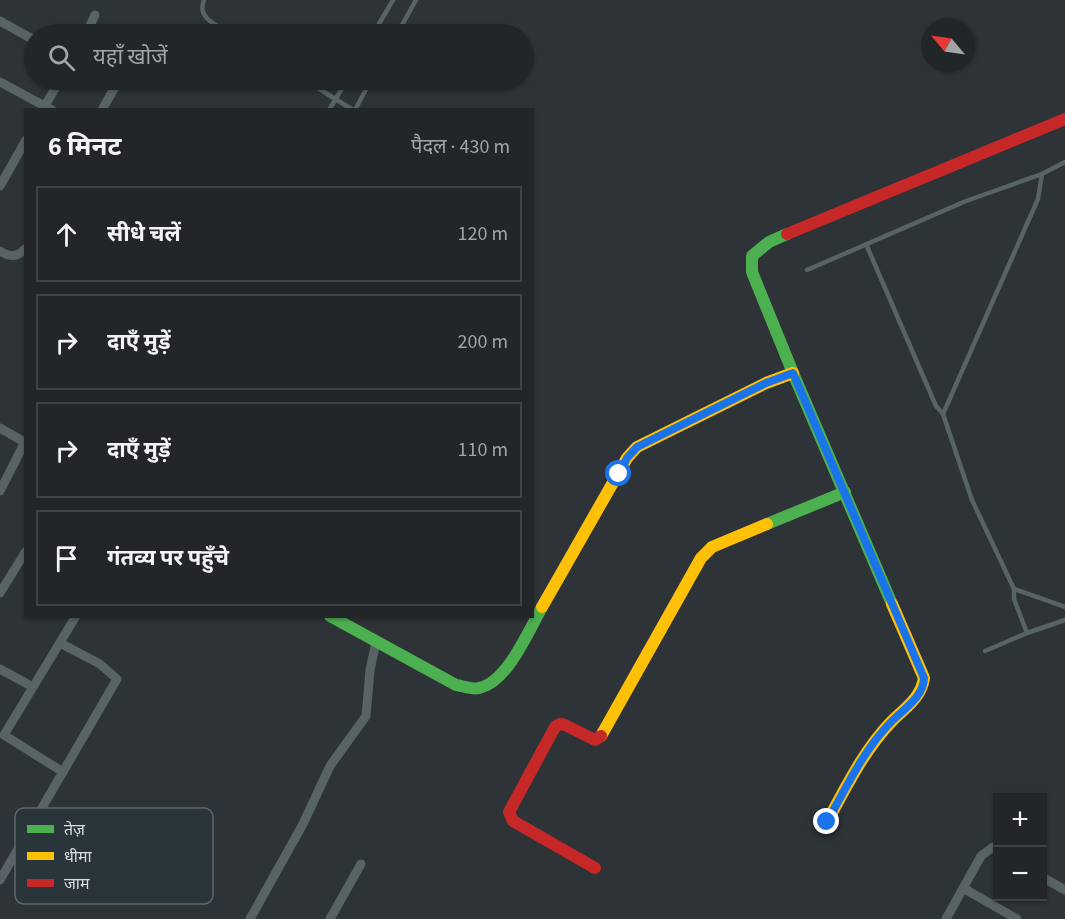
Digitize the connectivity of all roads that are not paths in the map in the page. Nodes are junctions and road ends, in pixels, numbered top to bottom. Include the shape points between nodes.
1 (204, 0) edge
2 (393, 0) edge
3 (416, 0) edge
4 (95, 15) dead end
5 (0, 21) edge
6 (91, 24) edge
7 (217, 24) edge
8 (379, 24) edge
9 (403, 24) edge
10 (24, 34) edge
11 (0, 82) edge
12 (55, 90) edge
13 (113, 90) edge
14 (321, 90) edge
15 (341, 90) edge
16 (366, 90) edge
17 (336, 99) junction
18 (46, 108) edge
19 (103, 108) edge
20 (330, 108) edge
21 (351, 108) edge
22 (355, 108) edge
23 (1065, 119) edge
24 (24, 144) edge
25 (1065, 162) edge
26 (1042, 174) junction
27 (0, 186) edge
28 (866, 244) junction
29 (24, 250) edge
30 (0, 251) edge
31 (807, 270) dead end
32 (793, 373) junction
33 (943, 414) junction
34 (0, 428) edge
35 (24, 441) edge
36 (24, 444) edge
37 (0, 491) edge
38 (845, 492) junction
39 (24, 554) edge
40 (1014, 589) junction
41 (0, 593) edge
42 (1065, 607) edge
43 (75, 618) edge
44 (334, 618) edge
45 (1065, 620) edge
46 (1027, 633) junction
47 (60, 642) junction
48 (376, 642) junction
49 (986, 651) dead end
50 (0, 669) edge
51 (33, 687) junction
52 (1, 736) edge
53 (63, 772) junction
54 (42, 808) edge
55 (827, 822) dead end
56 (993, 848) edge
57 (15, 854) edge
58 (361, 864) dead end
59 (595, 868) dead end
60 (0, 880) edge
61 (1047, 880) edge
62 (963, 888) junction
63 (1065, 890) edge
64 (250, 919) edge
65 (330, 919) edge
66 (946, 919) edge
67 (1017, 919) edge

1 - 7 lane via 204,15
2 - 8 lane
3 - 9 lane
4 - 6 street
5 - 10 street
11 - 18 street
12 - 18 street
13 - 19 street
14 - 17 lane
15 - 17 lane
16 - 22 lane
17 - 20 lane
17 - 21 lane
23 - 32 street via 755,251 750,262 752,272
24 - 27 street
25 - 26 lane
26 - 28 lane
26 - 33 lane via 1038,199
28 - 31 lane
28 - 33 lane via 936,406
29 - 30 street via 14,256
32 - 38 street
32 - 48 street via 637,447 627,458 528,635 493,683 478,688 456,685
33 - 40 lane via 972,500
34 - 35 street
36 - 37 street
38 - 55 street via 924,678 924,686 874,741
38 - 59 street via 712,548 701,558 604,734 595,740 565,725 555,726 510,816
39 - 41 street
40 - 42 lane
40 - 46 lane
43 - 47 street
44 - 48 street
45 - 46 lane
46 - 49 lane
47 - 51 street
47 - 53 street via 100,664 117,679
48 - 64 street via 366,716 330,766
50 - 51 street
51 - 52 street
52 - 53 street
53 - 54 street
56 - 62 street via 981,856
57 - 60 street
58 - 65 street
61 - 63 street
62 - 66 street
62 - 67 street

